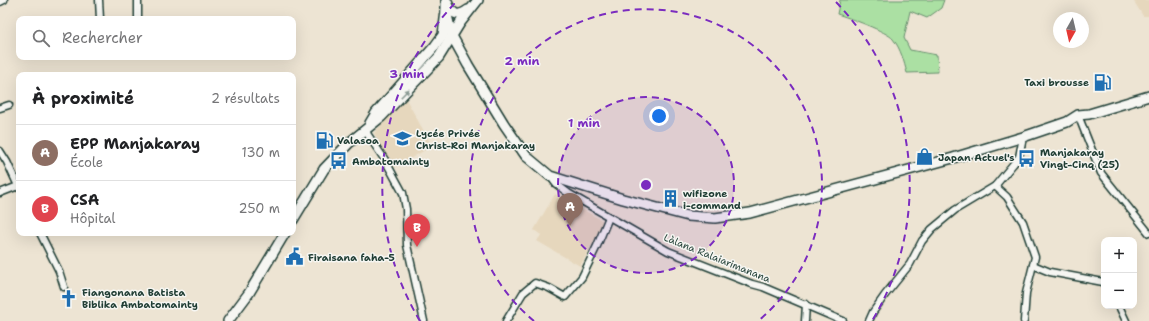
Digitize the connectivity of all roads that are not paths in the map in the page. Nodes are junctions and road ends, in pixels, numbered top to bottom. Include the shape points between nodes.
1 (4, 0) edge
2 (99, 0) edge
3 (138, 0) edge
4 (446, 0) edge
5 (478, 0) edge
6 (0, 2) edge
7 (471, 8) junction
8 (446, 11) junction
9 (100, 16) edge
10 (138, 16) edge
11 (460, 24) junction
12 (450, 40) junction
13 (436, 46) junction
14 (439, 57) junction
15 (468, 65) junction
16 (1149, 96) edge
17 (1149, 101) edge
18 (9, 105) dead end
19 (0, 108) edge
20 (1080, 118) junction
21 (366, 129) junction
22 (1023, 137) junction
23 (0, 151) edge
24 (550, 176) junction
25 (16, 179) edge
26 (16, 184) edge
27 (995, 186) junction
28 (0, 193) edge
29 (296, 215) edge
30 (609, 217) junction
31 (1149, 234) edge
32 (42, 236) edge
33 (283, 236) edge
34 (1033, 265) junction
35 (1101, 282) edge
36 (64, 287) dead end
37 (806, 304) junction
38 (1121, 309) edge
39 (228, 321) edge
40 (424, 321) edge
41 (506, 321) edge
42 (805, 321) edge
43 (843, 321) edge
44 (869, 321) edge
45 (1024, 321) edge
46 (1126, 321) edge

1 - 6 street
2 - 9 street
3 - 10 street
4 - 7 main road via 453,13 457,15 462,15
4 - 8 main road
5 - 7 main road
7 - 11 main road
8 - 12 main road
8 - 13 main road via 443,35
11 - 12 main road
11 - 15 main road via 456,41
12 - 13 main road
12 - 14 main road
12 - 15 main road
13 - 21 main road via 376,113
14 - 15 main road via 454,51
21 -> 14 main road via 382,117
15 - 24 main road via 526,156
16 - 20 main road
17 - 20 main road
18 - 19 street
20 - 22 main road
20 - 31 street via 1101,173
21 - 29 main road via 324,169
21 - 40 street via 402,193 406,209 407,245
22 - 24 main road via 865,183 750,213 715,218 688,216
22 - 27 street via 1019,157
23 - 25 street
24 - 30 street, Làlana Ralaiarimanana via 568,194
26 - 28 street
27 - 34 street via 1007,197 1023,222 1035,257
27 - 44 street via 955,210 932,229
30 - 37 street, Làlana Ralaiarimanana via 668,251
30 - 41 street via 582,277 565,297 535,283 523,293
32 - 36 street
33 - 39 main road via 249,293
34 - 35 street via 1050,272
34 - 45 street via 1026,293
37 - 42 street
37 - 43 street, Làlana Ralaiarimanana
38 - 46 street

